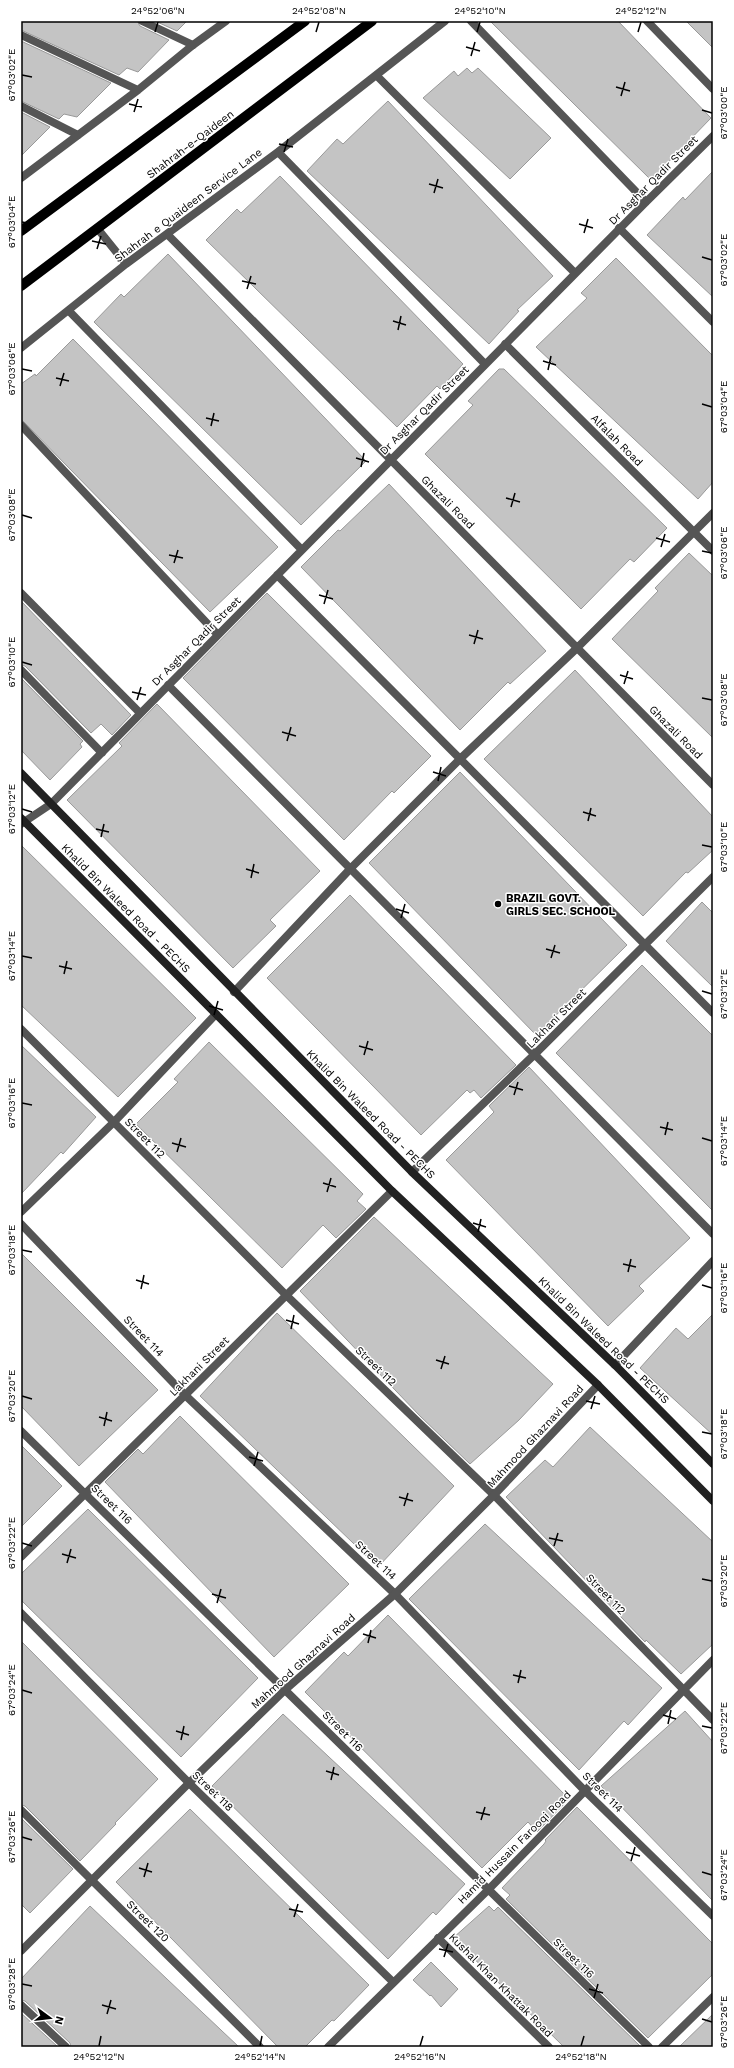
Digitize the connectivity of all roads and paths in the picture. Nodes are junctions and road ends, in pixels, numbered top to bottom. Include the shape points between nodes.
1 (142, 21) edge
2 (226, 21) edge
3 (306, 21) edge
4 (372, 21) edge
5 (446, 21) edge
6 (471, 21) edge
7 (647, 21) edge
8 (21, 34) edge
9 (193, 44) junction
10 (376, 75) junction
11 (713, 89) edge
12 (138, 90) junction
13 (21, 106) edge
14 (78, 135) junction
15 (713, 136) edge
16 (278, 152) junction
17 (22, 177) edge
18 (646, 202) junction
19 (97, 228) junction
20 (620, 228) junction
21 (21, 232) edge
22 (167, 234) junction
23 (126, 264) junction
24 (575, 273) junction
25 (21, 286) edge
26 (69, 311) junction
27 (713, 322) edge
28 (505, 344) junction
29 (21, 348) edge
30 (485, 364) junction
31 (21, 425) edge
32 (391, 460) junction
33 (713, 513) edge
34 (694, 532) junction
35 (302, 550) junction
36 (713, 552) edge
37 (277, 575) junction
38 (21, 593) edge
39 (218, 635) junction
40 (577, 648) junction
41 (21, 670) edge
42 (168, 685) junction
43 (140, 713) junction
44 (102, 753) junction
45 (460, 759) junction
46 (21, 774) edge
47 (713, 785) edge
48 (51, 804) junction
49 (22, 821) edge
50 (351, 868) junction
51 (713, 877) edge
52 (645, 945) junction
53 (234, 992) junction
54 (216, 1014) junction
55 (713, 1014) edge
56 (21, 1029) edge
57 (535, 1054) junction
58 (114, 1122) junction
59 (412, 1172) junction
60 (392, 1190) junction
61 (21, 1212) edge
62 (21, 1224) edge
63 (713, 1234) edge
64 (713, 1260) edge
65 (286, 1295) junction
66 (615, 1365) junction
67 (598, 1386) junction
68 (185, 1395) junction
69 (21, 1431) edge
70 (713, 1464) edge
71 (85, 1494) junction
72 (494, 1495) junction
73 (713, 1501) edge
74 (21, 1557) edge
75 (395, 1594) junction
76 (21, 1613) edge
77 (713, 1660) edge
78 (286, 1689) junction
79 (684, 1691) junction
80 (713, 1720) edge
81 (189, 1783) junction
82 (585, 1791) junction
83 (21, 1810) edge
84 (91, 1881) junction
85 (488, 1890) junction
86 (713, 1916) edge
87 (438, 1938) junction
88 (21, 1951) edge
89 (393, 1982) junction
90 (713, 1997) edge
91 (21, 2005) edge
92 (66, 2047) edge
93 (260, 2047) edge
94 (328, 2047) edge
95 (549, 2047) edge
96 (649, 2047) edge
97 (662, 2047) edge

1 - 9 street
2 - 9 street
3 - 21 main road
4 - 19 main road, Shahrah-e-Qaideen
5 - 10 street, Shahrah e Quaideen Service Lane
6 - 18 street
7 - 11 street
8 - 12 street
9 - 12 street
10 - 16 street, Shahrah e Quaideen Service Lane
10 - 24 street
12 - 14 street
13 - 14 street
14 - 17 street
15 - 18 street, Dr Asghar Qadir Street
16 - 22 street, Shahrah e Quaideen Service Lane
16 - 30 street
18 - 20 street, Dr Asghar Qadir Street
19 - 23 street
19 - 25 main road, Shahrah-e-Qaideen
20 - 24 street, Dr Asghar Qadir Street
20 - 27 street
22 - 23 street, Shahrah e Quaideen Service Lane
22 - 32 street, Ghazali Road
23 - 26 street, Shahrah e Quaideen Service Lane
24 - 28 street, Dr Asghar Qadir Street
26 - 29 street, Shahrah e Quaideen Service Lane
26 - 35 street
28 - 30 street, Dr Asghar Qadir Street
28 - 34 street, Alfalah Road
30 - 32 street, Dr Asghar Qadir Street
31 - 39 street
32 - 35 street, Dr Asghar Qadir Street
32 - 40 street, Ghazali Road
33 - 34 street
34 - 36 street, Alfalah Road
34 - 40 street
35 - 37 street, Dr Asghar Qadir Street
37 - 39 street, Dr Asghar Qadir Street
37 - 45 street
38 - 43 street
39 - 42 street, Dr Asghar Qadir Street
40 - 45 street
40 - 47 street, Ghazali Road
41 - 44 street
42 - 43 street, Dr Asghar Qadir Street
42 - 50 street
43 - 44 street, Dr Asghar Qadir Street
44 - 48 street, Dr Asghar Qadir Street
45 - 50 street
45 - 52 street
46 - 48 main road, Khalid Bin Waleed Road - PECHS
48 - 49 street, Dr Asghar Qadir Street
48 - 53 main road, Khalid Bin Waleed Road - PECHS
49 - 54 main road, Khalid Bin Waleed Road - PECHS
50 - 53 street
50 - 57 street
51 - 52 street, Lakhani Street
52 - 55 street
52 - 57 street, Lakhani Street
53 - 59 main road, Khalid Bin Waleed Road - PECHS
54 - 58 street
54 - 60 main road, Khalid Bin Waleed Road - PECHS
56 - 58 street, Street 112
57 - 59 street, Lakhani Street
57 - 63 street
58 - 61 street
58 - 65 street, Street 112
59 - 66 main road, Khalid Bin Waleed Road - PECHS
60 - 65 street, Lakhani Street
60 - 67 main road, Khalid Bin Waleed Road - PECHS
62 - 68 street, Street 114
64 - 66 street
65 - 68 street, Lakhani Street
65 - 72 street, Street 112
66 - 70 main road, Khalid Bin Waleed Road - PECHS
67 - 72 street, Mahmood Ghaznavi Road
67 - 73 main road, Khalid Bin Waleed Road - PECHS
68 - 71 street, Lakhani Street
68 - 75 street, Street 114
69 - 71 street, Street 116
71 - 74 street, Lakhani Street
71 - 78 street, Street 116
72 - 75 street, Mahmood Ghaznavi Road
72 - 79 street, Street 112
75 - 78 street, Mahmood Ghaznavi Road
75 - 82 street, Street 114
76 - 81 street, Street 118
77 - 79 street, Hamid Hussain Farooqi Road
78 - 81 street, Mahmood Ghaznavi Road
78 - 85 street, Street 116
79 - 80 street, Street 112
79 - 82 street, Hamid Hussain Farooqi Road
81 - 84 street, Mahmood Ghaznavi Road
81 - 89 street, Street 118
82 - 85 street, Hamid Hussain Farooqi Road
82 - 86 street, Street 114
83 - 84 street, Street 120
84 - 88 street, Mahmood Ghaznavi Road
84 - 93 street, Street 120
85 - 87 street, Hamid Hussain Farooqi Road
85 - 96 street, Street 116
87 - 89 street, Hamid Hussain Farooqi Road
87 - 95 street, Kushal Khan Khattak Road
89 - 94 street, Hamid Hussain Farooqi Road
90 - 97 street
91 - 92 street

